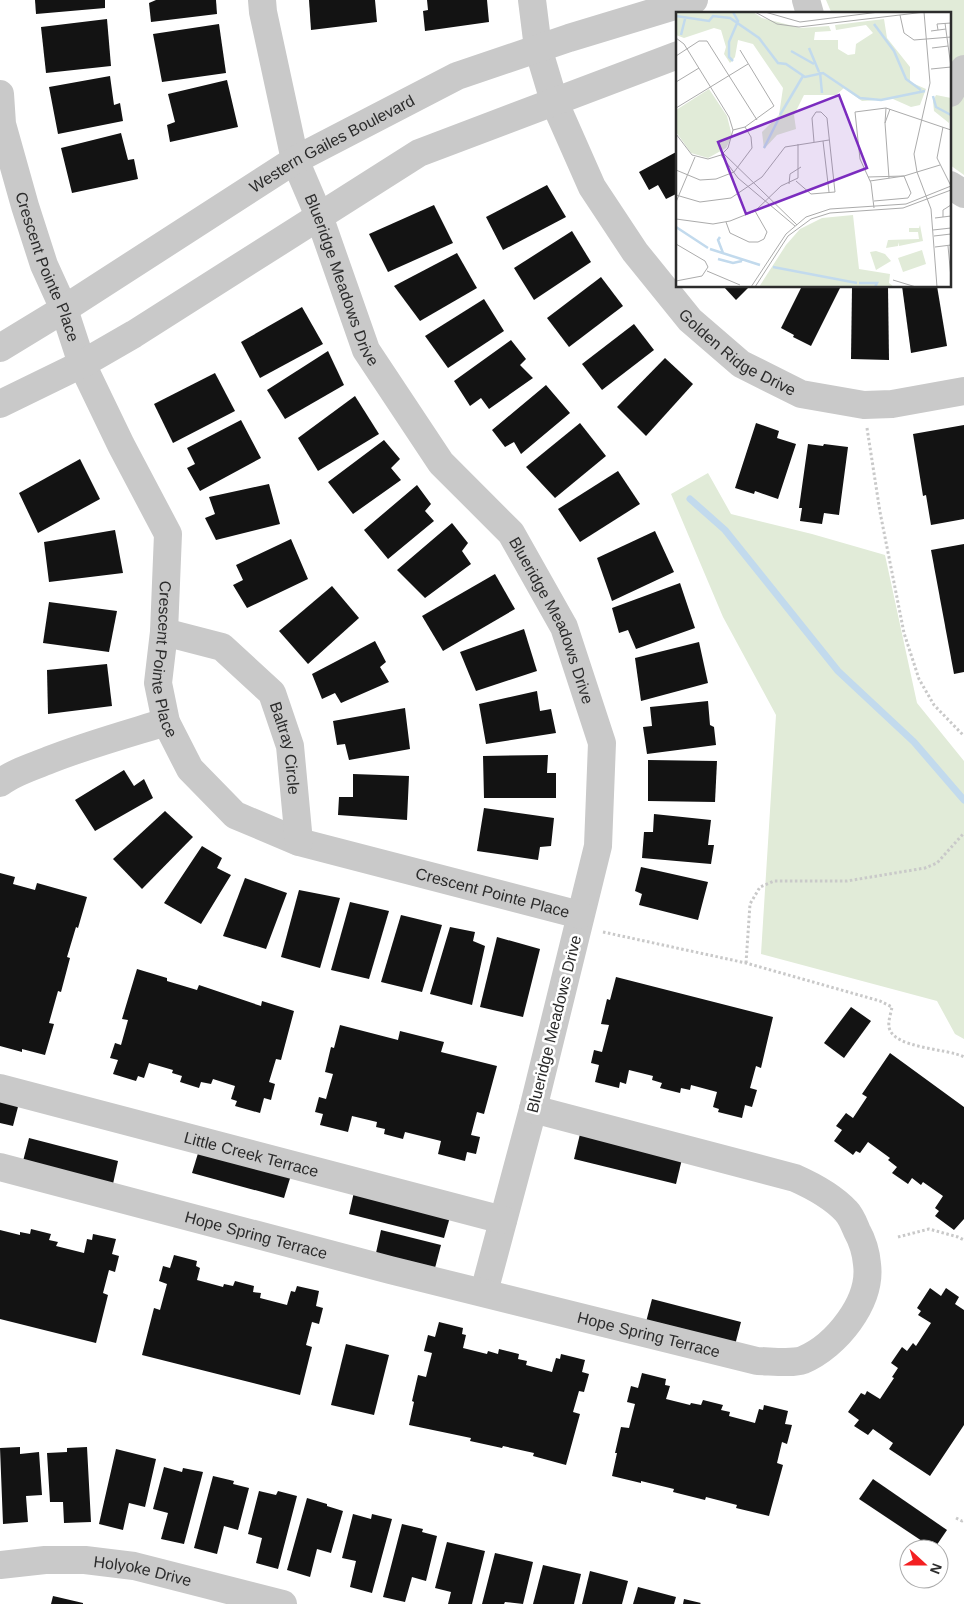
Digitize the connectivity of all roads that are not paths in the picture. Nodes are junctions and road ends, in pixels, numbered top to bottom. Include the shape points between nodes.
1 (262, 0) edge
2 (532, 0) edge
3 (686, 1) edge
4 (538, 48) junction
5 (676, 56) edge
6 (964, 69) edge
7 (952, 90) edge
8 (0, 94) edge
9 (554, 101) junction
10 (1, 124) edge
11 (295, 160) junction
12 (952, 185) edge
13 (964, 194) edge
14 (319, 216) junction
15 (64, 309) junction
16 (0, 348) edge
17 (82, 364) junction
18 (964, 391) edge
19 (0, 404) edge
20 (164, 632) junction
21 (166, 722) junction
22 (0, 783) edge
23 (299, 842) junction
24 (579, 921) junction
25 (0, 1088) edge
26 (533, 1109) junction
27 (0, 1167) edge
28 (503, 1220) junction
29 (484, 1292) junction
30 (0, 1565) edge
31 (283, 1604) edge

1 - 11 street, Blueridge Meadows Drive
2 - 4 street, Golden Ridge Drive
3 - 4 street, Western Gailes Boulevard
4 - 9 street, Golden Ridge Drive
4 - 11 street, Western Gailes Boulevard via 457,76
5 - 9 street
6 - 7 street
8 - 10 street, Crescent Pointe Place
9 - 14 street via 419,154
9 - 18 street, Golden Ridge Drive via 592,188 635,252 690,320 741,364 801,394 864,405 892,404
10 - 15 street, Crescent Pointe Place via 41,257
11 - 14 street, Blueridge Meadows Drive
11 - 15 street, Western Gailes Boulevard
12 - 13 street
14 - 17 street
14 - 24 street, Blueridge Meadows Drive via 366,350 441,463 511,533 564,627 602,743 598,846
15 - 16 street, Western Gailes Boulevard
15 - 17 street, Crescent Pointe Place
17 - 19 street
17 - 20 street, Crescent Pointe Place via 168,534
20 - 21 street, Crescent Pointe Place via 158,683
20 - 23 street, Baltray Circle via 222,647 272,693 290,746
21 - 22 street via 86,746 28,768
21 - 23 street, Crescent Pointe Place via 190,769 235,815
23 - 24 street, Crescent Pointe Place
24 - 26 street, Blueridge Meadows Drive
25 - 28 street, Little Creek Terrace
26 - 28 street, Blueridge Meadows Drive
26 - 29 street, Hope Spring Terrace via 795,1178 818,1188 847,1211 860,1237 868,1264 865,1288 858,1308 846,1326 822,1350 801,1361 757,1361
27 - 29 street, Hope Spring Terrace
28 - 29 street, Blueridge Meadows Drive
30 - 31 street, Holyoke Drive via 45,1560 134,1566

